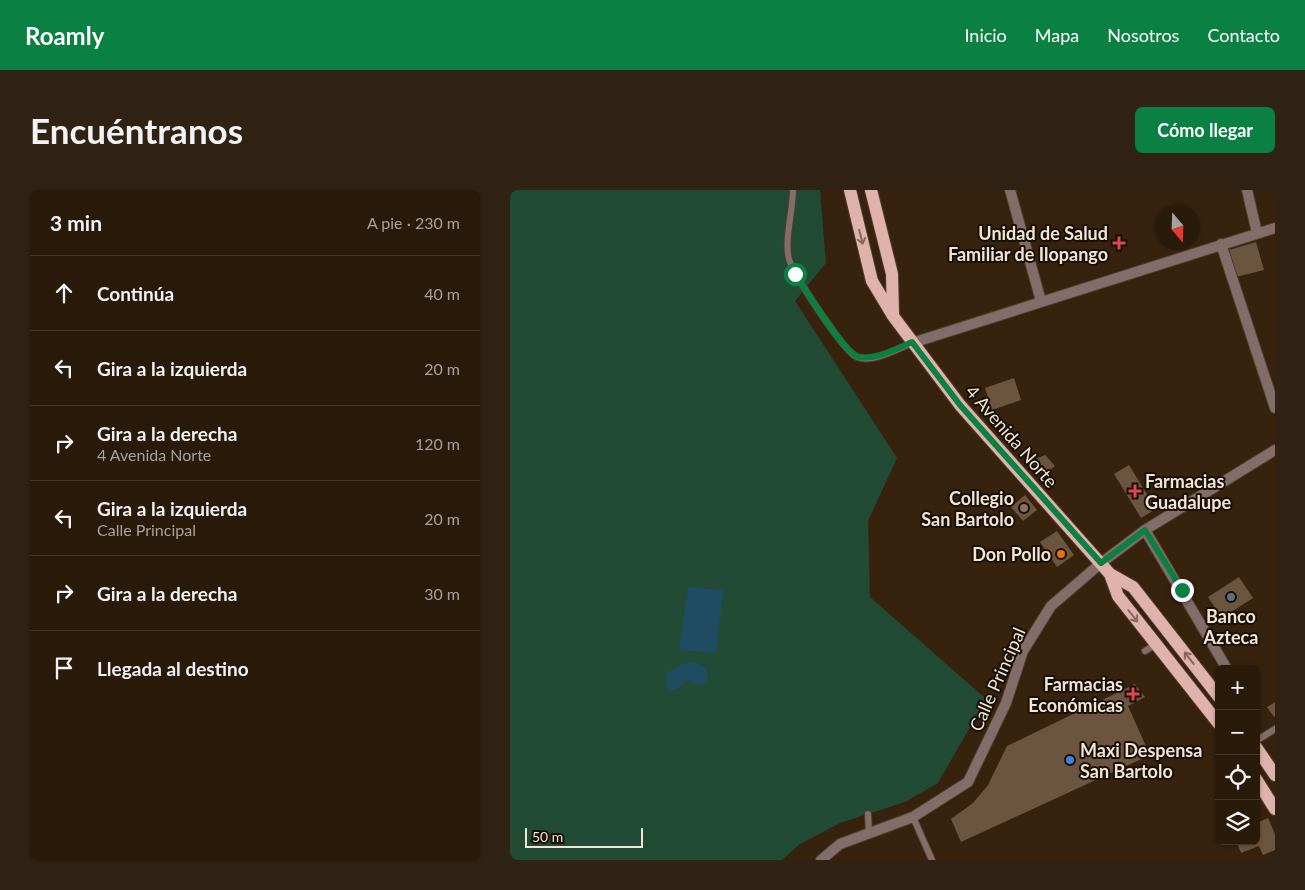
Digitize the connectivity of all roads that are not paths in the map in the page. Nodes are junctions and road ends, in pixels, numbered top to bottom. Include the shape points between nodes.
1 (792, 190) edge
2 (850, 190) edge
3 (871, 190) edge
4 (1010, 190) edge
5 (1246, 190) edge
6 (1275, 228) edge
7 (1258, 233) junction
8 (1221, 244) junction
9 (1041, 301) junction
10 (893, 316) junction
11 (912, 342) junction
12 (1275, 408) edge
13 (1275, 450) edge
14 (1145, 530) junction
15 (1101, 563) junction
16 (1110, 574) junction
17 (1225, 665) edge
18 (1215, 692) edge
19 (1215, 720) edge
20 (1275, 729) edge
21 (1260, 738) edge
22 (1260, 753) edge
23 (1275, 775) edge
24 (1260, 786) edge
25 (1275, 809) edge
26 (868, 814) dead end
27 (913, 817) junction
28 (869, 833) junction
29 (821, 860) edge
30 (932, 860) edge

1 - 11 lane via 788,258 795,274 849,352 869,358
2 -> 10 main road, 4 Avenida Norte via 872,281
3 - 10 main road via 892,274
4 - 9 street
5 - 7 street
6 - 7 street
7 - 8 street
8 - 9 street
8 - 12 street
9 - 11 street
10 - 11 main road, 4 Avenida Norte
11 - 15 main road, 4 Avenida Norte via 960,405
13 - 14 street, Calle Principal
14 - 15 street, Calle Principal
14 - 17 street
15 - 16 main road, 4 Avenida Norte
15 - 27 street, Calle Principal via 1051,606 1023,651 1006,703 968,782
18 -> 16 main road via 1133,586
16 -> 19 main road via 1118,596 1150,648
20 - 21 lane
22 - 23 main road
24 - 25 main road
26 - 28 lane
27 - 28 street, Calle Principal
27 - 30 lane
28 - 29 street, Calle Principal via 840,844

